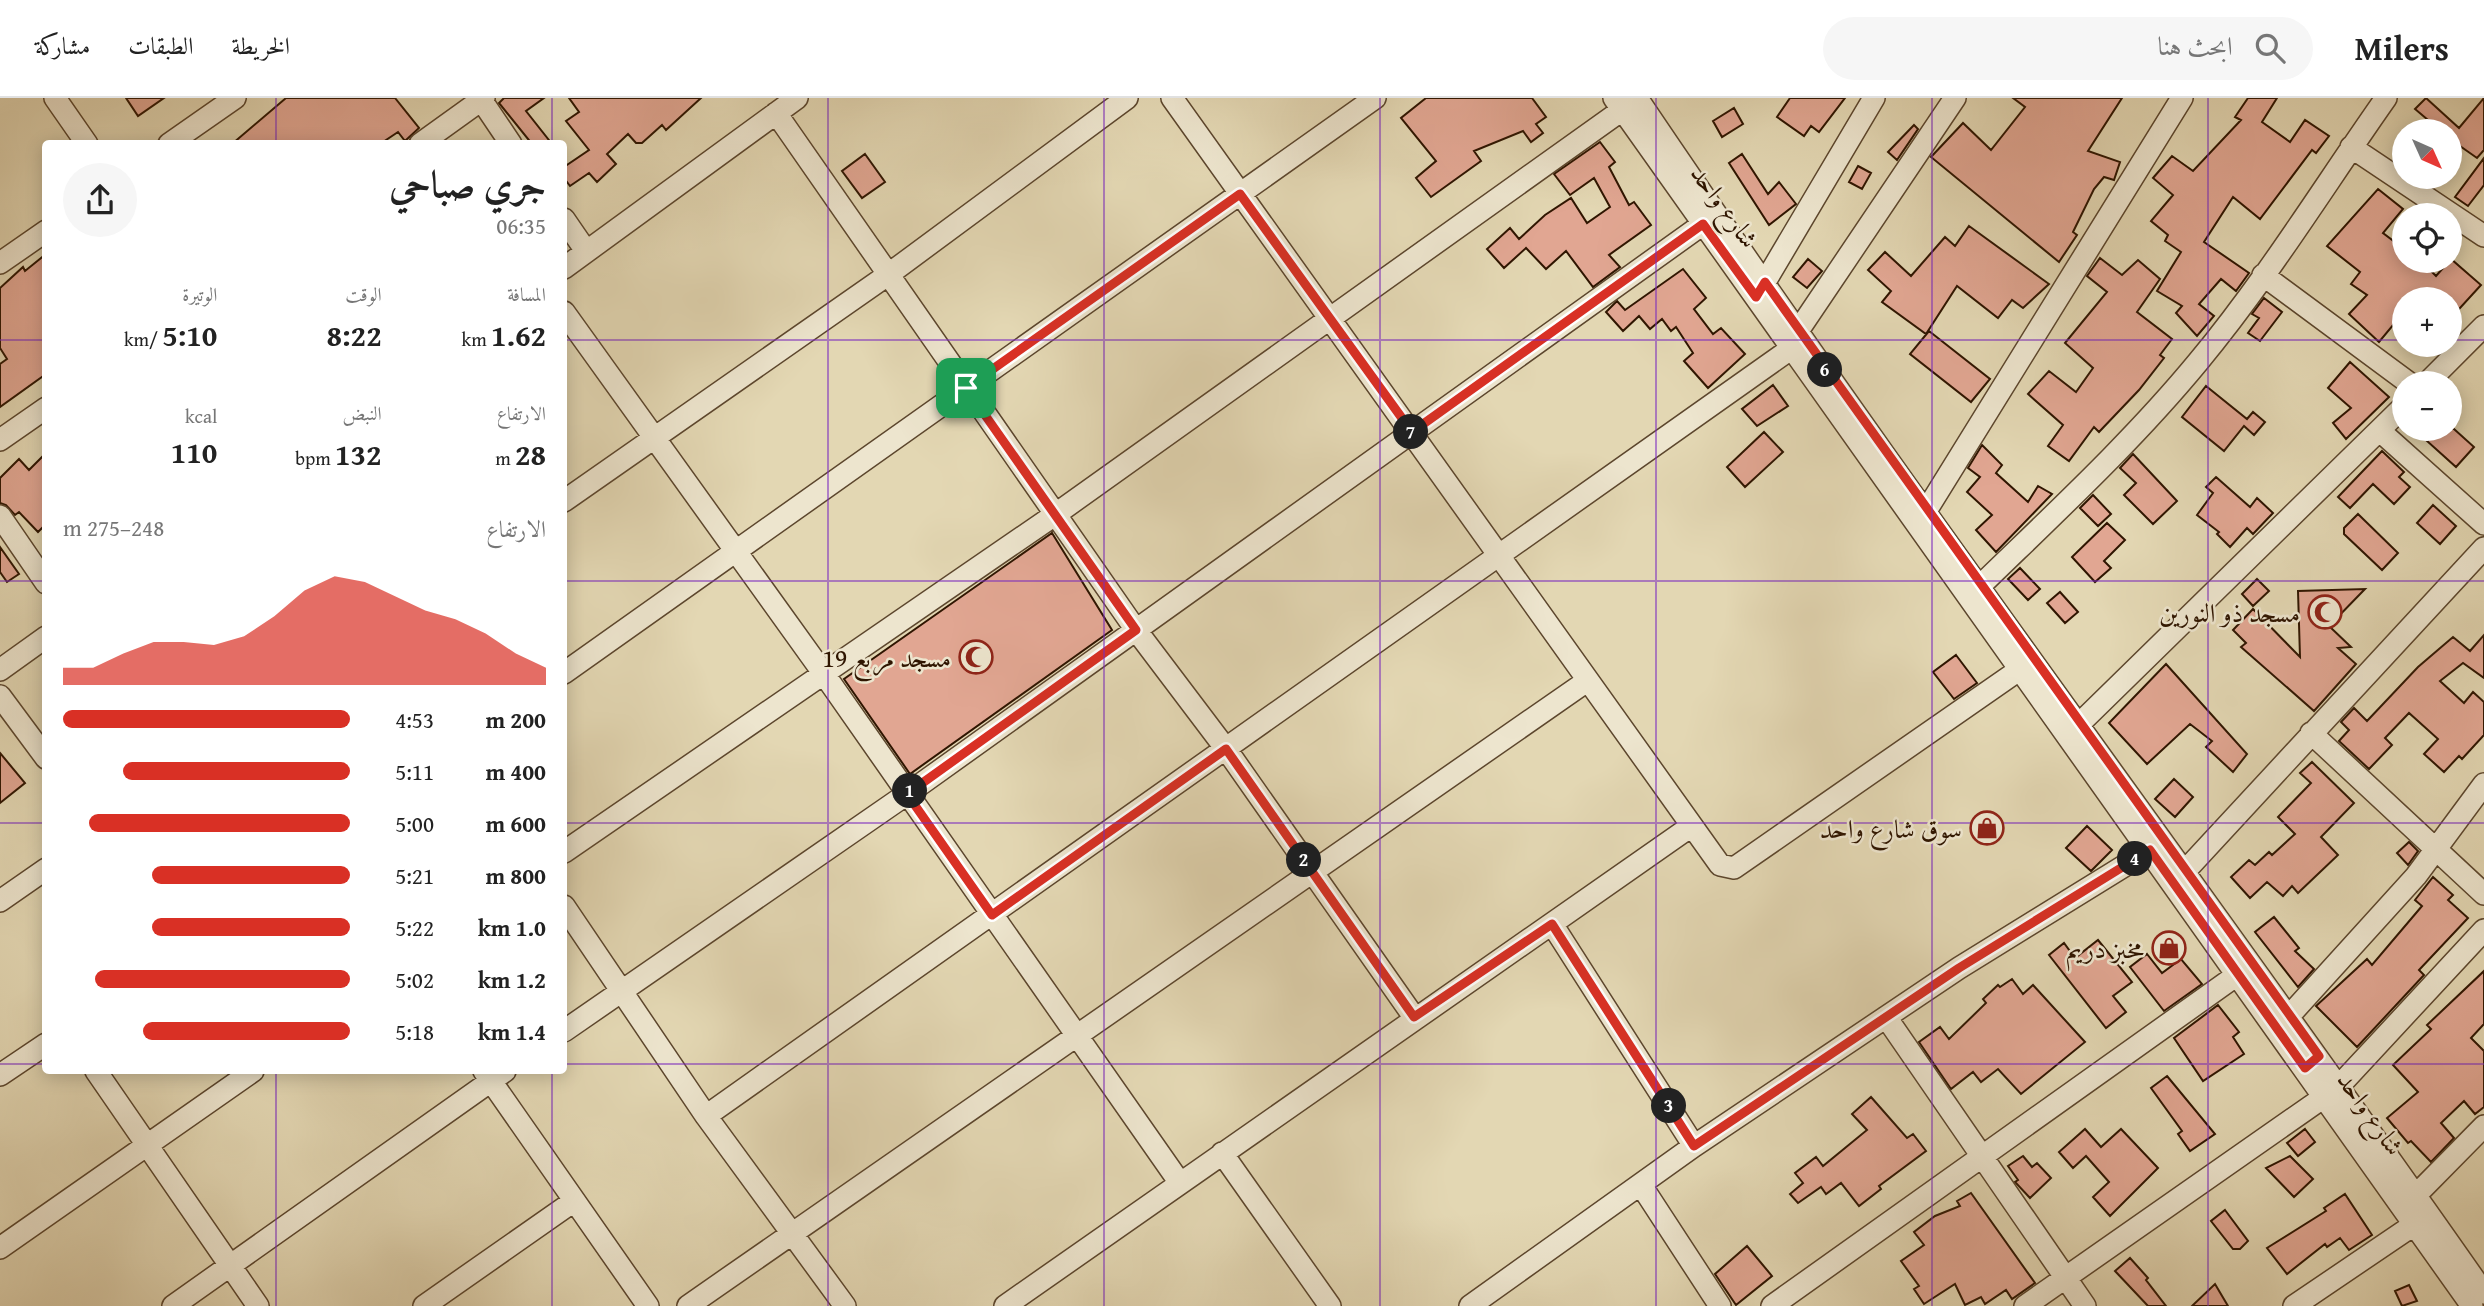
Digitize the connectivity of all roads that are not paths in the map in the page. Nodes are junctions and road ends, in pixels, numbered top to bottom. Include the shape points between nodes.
1 (55, 98) edge
2 (235, 98) edge
3 (797, 98) edge
4 (1127, 98) edge
5 (1172, 98) edge
6 (1374, 98) edge
7 (1874, 98) edge
8 (1955, 98) edge
9 (2182, 98) edge
10 (2386, 98) edge
11 (482, 99) edge
12 (1624, 102) edge
13 (776, 113) junction
14 (85, 140) edge
15 (175, 140) edge
16 (426, 140) edge
17 (509, 140) edge
18 (2351, 147) junction
19 (1240, 194) junction
20 (567, 223) edge
21 (1703, 224) junction
22 (42, 234) edge
23 (2484, 236) edge
24 (586, 251) junction
25 (0, 263) edge
26 (567, 266) edge
27 (889, 274) junction
28 (2263, 275) junction
29 (1760, 289) junction
30 (567, 316) edge
31 (1329, 317) junction
32 (2484, 326) edge
33 (1795, 339) junction
34 (2393, 371) edge
35 (2439, 371) edge
36 (966, 388) junction
37 (42, 411) edge
38 (2392, 418) edge
39 (2380, 431) junction
40 (1412, 432) junction
41 (652, 439) junction
42 (0, 440) edge
43 (567, 499) edge
44 (1926, 511) junction
45 (1056, 514) junction
46 (0, 516) edge
47 (2484, 524) edge
48 (2484, 548) edge
49 (736, 553) junction
50 (1499, 555) junction
51 (42, 577) edge
52 (1980, 586) junction
53 (1136, 630) junction
54 (42, 640) edge
55 (0, 670) edge
56 (2019, 670) junction
57 (567, 671) edge
58 (824, 674) junction
59 (1587, 681) junction
60 (0, 696) edge
61 (2074, 730) junction
62 (2311, 733) junction
63 (1226, 749) junction
64 (42, 753) edge
65 (2484, 784) edge
66 (907, 794) junction
67 (1690, 827) junction
68 (567, 850) edge
69 (2150, 850) junction
70 (2435, 851) junction
71 (2186, 870) junction
72 (42, 872) edge
73 (1313, 873) junction
74 (2484, 894) edge
75 (0, 901) edge
76 (567, 910) edge
77 (992, 915) junction
78 (1552, 924) junction
79 (2484, 930) edge
80 (2237, 975) junction
81 (622, 991) junction
82 (2289, 1016) junction
83 (1414, 1017) junction
84 (1886, 1017) junction
85 (567, 1029) edge
86 (1077, 1039) junction
87 (42, 1047) edge
88 (2312, 1062) junction
89 (98, 1074) edge
90 (249, 1074) edge
91 (493, 1074) edge
92 (0, 1075) edge
93 (2332, 1091) junction
94 (706, 1116) junction
95 (2484, 1126) edge
96 (1694, 1146) junction
97 (146, 1147) junction
98 (1222, 1153) junction
99 (1984, 1156) junction
100 (1180, 1183) junction
101 (1641, 1185) junction
102 (2417, 1194) junction
103 (574, 1200) junction
104 (2415, 1224) junction
105 (793, 1236) junction
106 (0, 1248) edge
107 (230, 1266) junction
108 (2066, 1278) junction
109 (2484, 1293) edge
110 (173, 1306) edge
111 (258, 1306) edge
112 (424, 1306) edge
113 (648, 1306) edge
114 (688, 1306) edge
115 (845, 1306) edge
116 (1005, 1306) edge
117 (1330, 1306) edge
118 (1470, 1306) edge
119 (1720, 1306) edge
120 (1772, 1306) edge
121 (2025, 1306) edge
122 (2085, 1306) edge
123 (2294, 1306) edge
124 (2472, 1306) edge

1 - 14 street
2 - 15 street
3 - 13 street
4 - 27 street
5 - 19 street
6 - 19 street
7 - 29 street
8 - 33 street
9 - 44 street
10 - 18 street
11 - 16 street
11 - 17 street
12 - 21 street, شارع واحد
12 - 29 street, شارع واحد
12 - 31 street
13 - 24 street
13 - 27 street
18 - 23 street
18 - 28 street
19 - 31 street
19 - 36 street
20 - 24 street
21 - 29 street, شارع واحد
21 - 40 street
22 - 25 street
24 - 26 street
27 - 36 street
27 - 41 street
28 - 34 street
28 - 52 street via 2165,402
29 - 33 street, شارع واحد
30 - 41 street
31 - 40 street
31 - 45 street
32 - 35 street
33 - 44 street, شارع واحد
33 - 50 street
33 - 56 street, شارع واحد
36 - 45 street
36 - 49 street
37 - 42 street
38 - 39 street
39 - 47 street
39 - 61 street
40 - 50 street
40 - 53 street
41 - 43 street
41 - 49 street
44 - 52 street, شارع واحد
45 - 53 street
45 - 58 street
46 - 51 street
48 - 62 street
49 - 57 street
49 - 58 street
50 - 59 street
50 - 63 street
52 - 61 street, شارع واحد
53 - 63 street
53 - 66 street
54 - 55 street
56 - 61 street, شارع واحد
56 - 67 street via 1734,868 1720,865
58 - 66 street
58 - 68 street
59 - 67 street
59 - 73 street
60 - 64 street
61 - 69 street, شارع واحد
61 - 71 street, شارع واحد
62 - 70 street
62 - 71 street
63 - 73 street
63 - 77 street
65 - 70 street
66 - 77 street
66 - 81 street
67 - 78 street
69 - 80 street, شارع واحد
69 - 84 street
70 - 74 street
70 - 82 street
71 - 82 street, شارع واحد
72 - 75 street
73 - 83 street
73 - 86 street
76 - 81 street
77 - 86 street
77 - 94 street
78 - 83 street
78 - 96 street
79 - 93 street
80 - 88 street, شارع واحد
80 - 99 street
81 - 85 street
81 - 94 street
82 - 88 street, شارع واحد
83 - 98 street
84 - 96 street
84 - 99 street
86 - 100 street
86 - 105 street
87 - 92 street
88 - 93 street, شارع واحد
89 - 97 street
90 - 97 street
91 - 103 street
91 - 107 street
93 - 102 street, شارع واحد
93 - 104 street, شارع واحد
93 - 108 street
94 - 105 street
95 - 102 street
96 - 101 street
97 - 106 street
97 - 107 street
98 - 100 street
98 - 117 street
99 - 108 street
99 - 120 street
100 - 116 street
101 - 118 street
101 - 119 street
102 - 109 street, شارع واحد
103 - 112 street
103 - 113 street
104 - 123 street
104 - 124 street, شارع واحد
105 - 114 street
105 - 115 street
107 - 110 street
107 - 111 street
108 - 121 street
108 - 122 street

